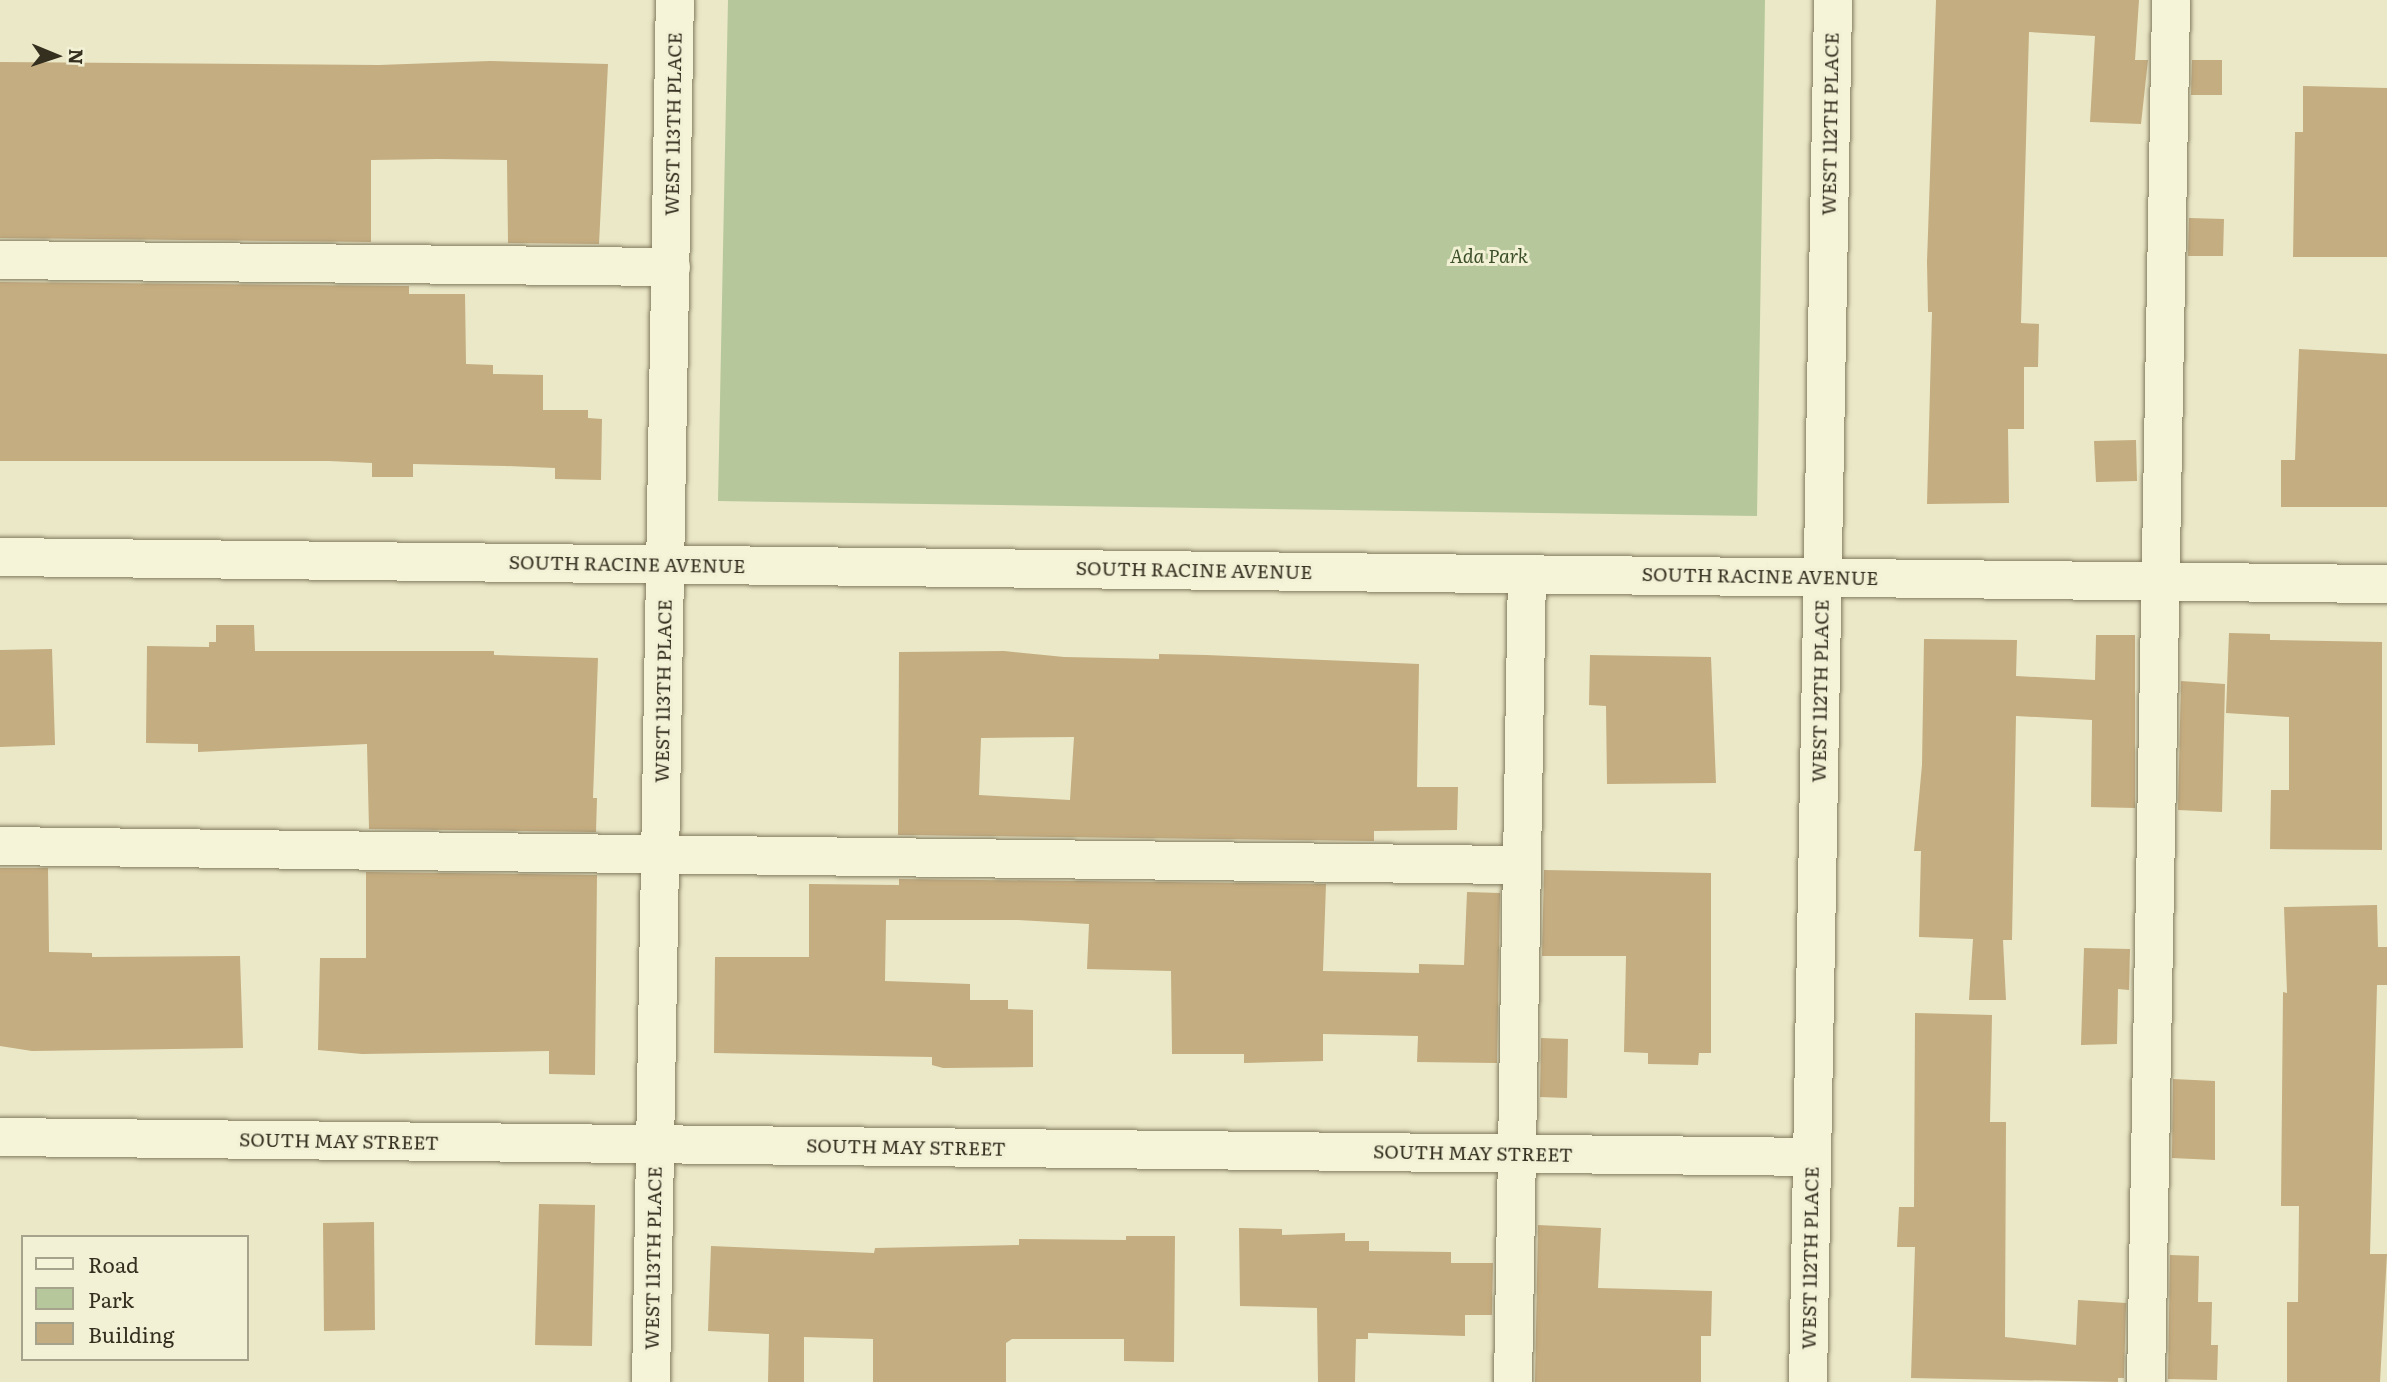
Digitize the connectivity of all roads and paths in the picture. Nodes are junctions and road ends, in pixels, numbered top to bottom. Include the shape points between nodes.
1 (675, 0) edge
2 (1833, 0) edge
3 (2171, 0) edge
4 (0, 260) edge
5 (671, 267) junction
6 (0, 557) edge
7 (665, 564) junction
8 (1527, 574) junction
9 (1823, 578) junction
10 (2161, 581) junction
11 (2387, 584) edge
12 (0, 846) edge
13 (660, 854) junction
14 (1522, 865) junction
15 (0, 1137) edge
16 (655, 1144) junction
17 (1517, 1153) junction
18 (1812, 1157) junction
19 (651, 1382) edge
20 (1513, 1382) edge
21 (1808, 1382) edge
22 (2146, 1382) edge

1 - 5 street, WEST 113TH PLACE
2 - 9 street, WEST 112TH PLACE
3 - 10 street
4 - 5 street
5 - 7 street, WEST 113TH PLACE
6 - 7 street, SOUTH RACINE AVENUE
7 - 8 street, SOUTH RACINE AVENUE
7 - 13 street, WEST 113TH PLACE
8 - 9 street, SOUTH RACINE AVENUE
8 - 14 street
9 - 10 street, SOUTH RACINE AVENUE
9 - 18 street, WEST 112TH PLACE
10 - 11 street, SOUTH RACINE AVENUE
10 - 22 street
12 - 13 street
13 - 14 street
13 - 16 street, WEST 113TH PLACE
14 - 17 street
15 - 16 street, SOUTH MAY STREET
16 - 17 street, SOUTH MAY STREET
16 - 19 street, WEST 113TH PLACE
17 - 18 street, SOUTH MAY STREET
17 - 20 street
18 - 21 street, WEST 112TH PLACE

